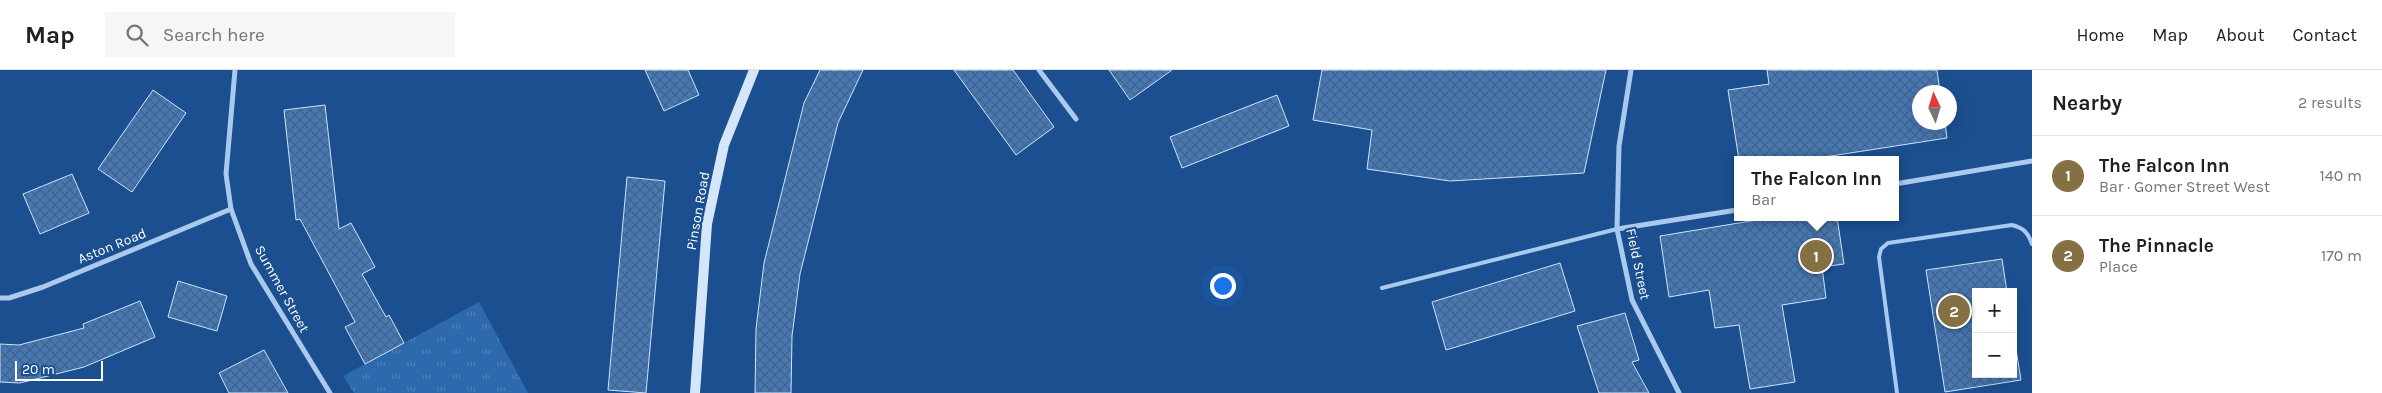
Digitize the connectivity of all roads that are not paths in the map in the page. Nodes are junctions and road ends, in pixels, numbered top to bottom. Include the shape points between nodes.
1 (235, 70) edge
2 (754, 70) edge
3 (1039, 70) edge
4 (1631, 70) edge
5 (1076, 119) dead end
6 (2032, 161) edge
7 (1899, 183) edge
8 (230, 209) junction
9 (1734, 210) edge
10 (1617, 229) junction
11 (2032, 244) edge
12 (1382, 288) dead end
13 (0, 298) edge
14 (330, 393) edge
15 (695, 393) edge
16 (1679, 393) edge
17 (1897, 393) edge

1 - 8 street, Summer Street via 226,174
2 - 15 main road, Pinson Road via 724,145 707,224
3 - 5 street
4 - 10 street, Field Street via 1619,146
6 - 7 street
8 - 13 street, Aston Road via 43,287
8 - 14 street, Summer Street via 252,264
9 - 10 street
10 - 12 lane
10 - 16 street, Field Street via 1632,300
11 - 17 lane via 2029,235 2012,225 1888,243 1881,249 1879,257

